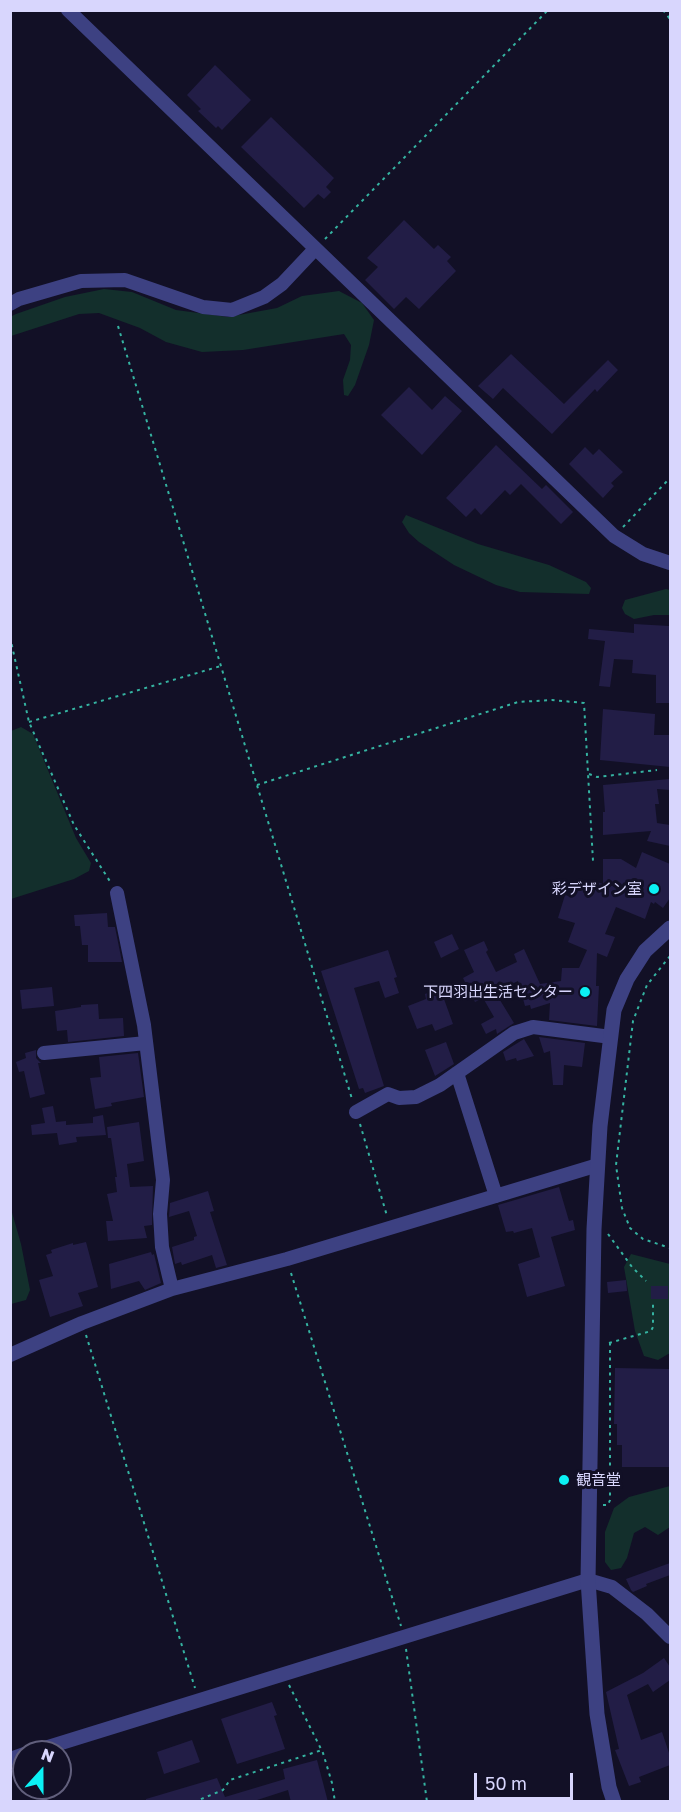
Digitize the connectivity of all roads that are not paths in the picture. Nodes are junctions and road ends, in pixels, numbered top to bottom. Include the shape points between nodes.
1 (68, 10) edge
2 (315, 249) junction
3 (10, 304) edge
4 (670, 563) edge
5 (117, 893) road end
6 (670, 928) edge
7 (611, 1037) junction
8 (146, 1043) junction
9 (44, 1053) dead end
10 (458, 1073) junction
11 (356, 1112) road end
12 (598, 1165) junction
13 (496, 1196) junction
14 (172, 1289) junction
15 (10, 1355) edge
16 (588, 1580) junction
17 (670, 1636) edge
18 (70, 1740) edge
19 (614, 1802) edge

1 - 2 street
2 - 3 street via 282,284 264,297 232,310 203,307 125,280 81,281
2 - 4 street via 615,536 643,554
5 - 8 street
6 - 7 street via 645,951 627,979 614,1010
7 - 10 street via 533,1027 514,1033
7 - 12 street
8 - 9 street
8 - 14 street via 163,1180 162,1247
10 - 11 street via 416,1097 388,1094
10 - 13 street
12 - 13 street
12 - 16 street
13 - 14 street
14 - 15 street
16 - 17 street via 612,1587
16 - 18 street
16 - 19 street via 597,1714

